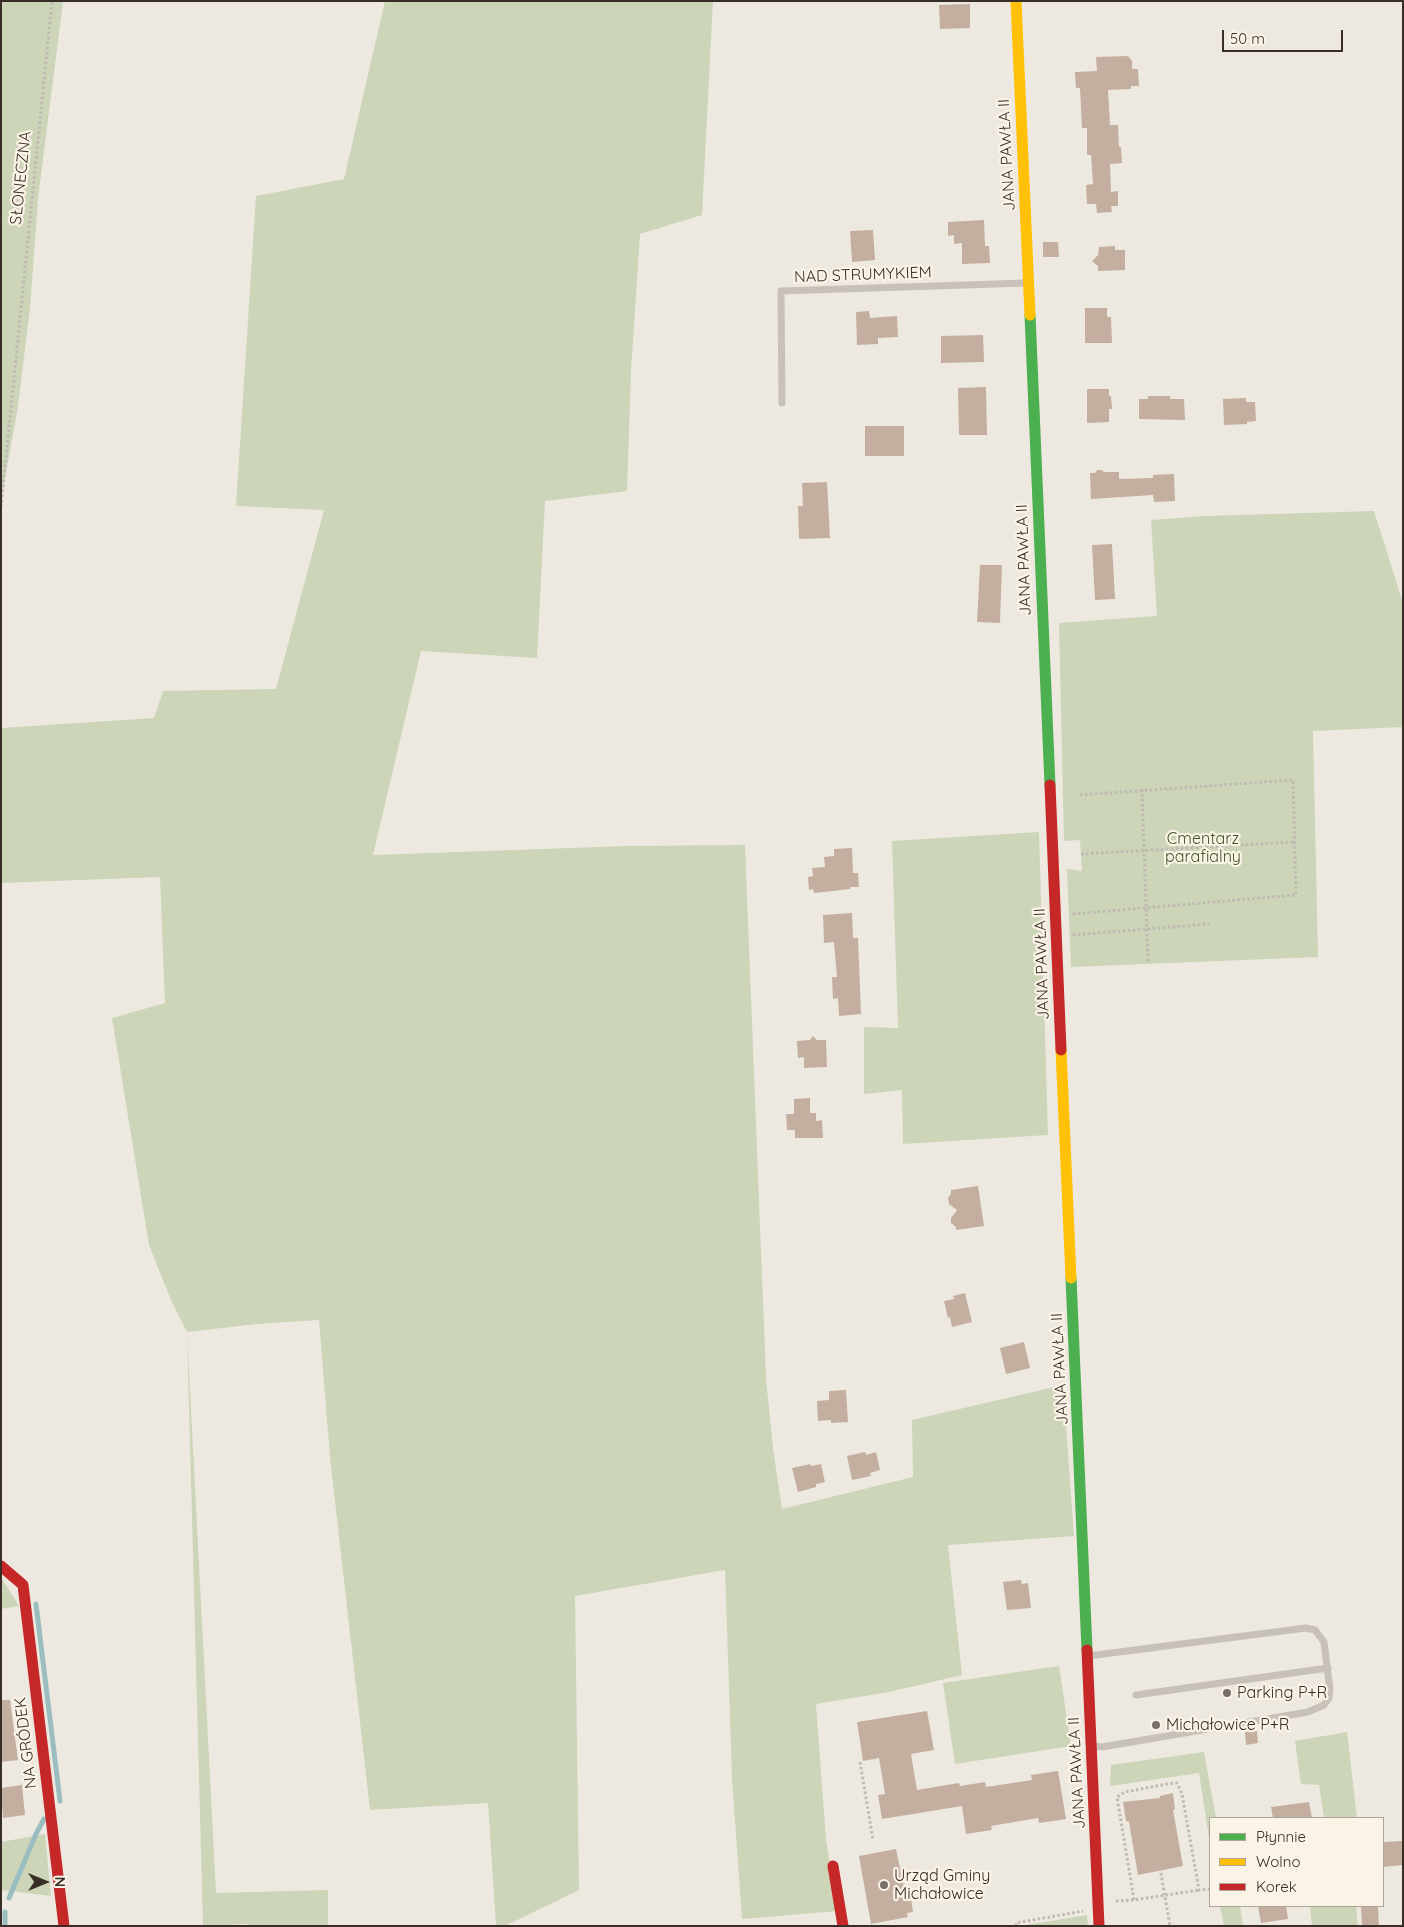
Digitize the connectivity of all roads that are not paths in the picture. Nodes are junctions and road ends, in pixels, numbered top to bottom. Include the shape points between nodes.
1 (1016, 1) edge
2 (1028, 283) junction
3 (782, 403) dead end
4 (1, 1566) edge
5 (1088, 1656) junction
6 (1328, 1668) junction
7 (1136, 1695) dead end
8 (1092, 1745) junction
9 (833, 1866) dead end
10 (64, 1926) edge
11 (844, 1926) edge
12 (1099, 1926) edge

1 - 2 street, JANA PAWŁA II
2 - 3 lane, NAD STRUMYKIEM via 781,291
2 - 5 street, JANA PAWŁA II
4 - 10 street, NA GRÓDEK via 24,1585
5 - 6 lane via 1306,1628 1315,1630 1322,1637
5 - 8 street, JANA PAWŁA II
6 - 7 lane
6 - 8 lane via 1329,1698 1317,1710 1102,1747
8 - 12 street, JANA PAWŁA II
9 - 11 street

